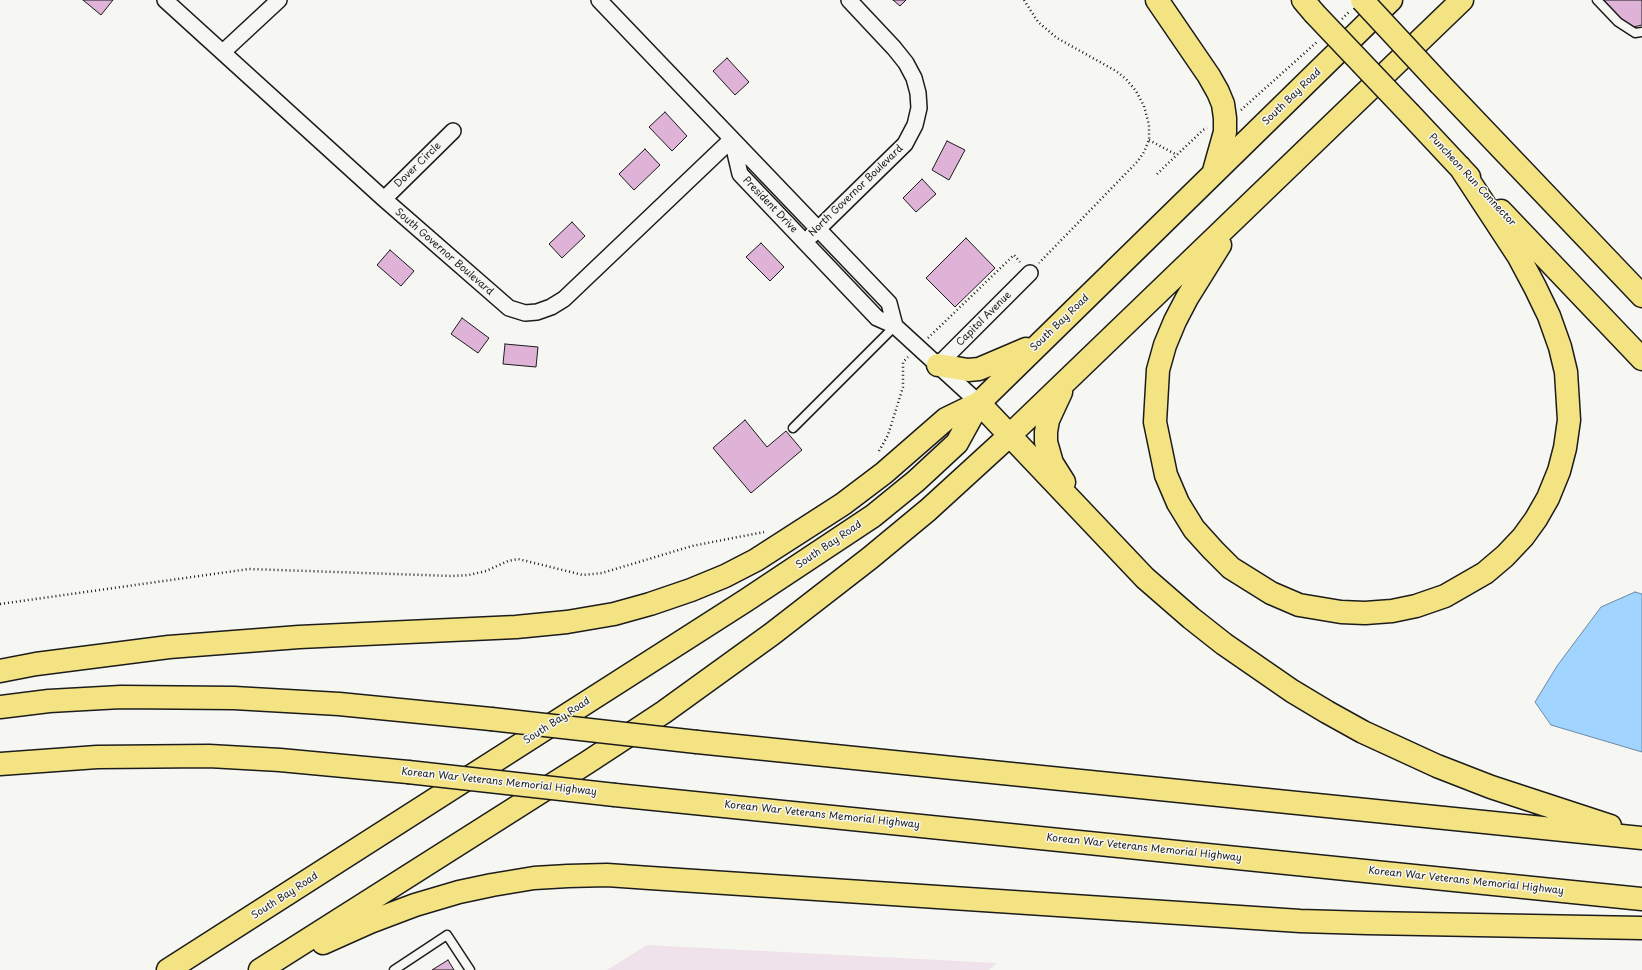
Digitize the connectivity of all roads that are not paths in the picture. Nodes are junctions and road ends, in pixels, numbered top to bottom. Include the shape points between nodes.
1 (165, 0) edge
2 (279, 0) edge
3 (599, 0) edge
4 (849, 0) edge
5 (1157, 0) edge
6 (1391, 0) edge
7 (1462, 0) edge
8 (1597, 0) edge
9 (1357, 5) edge
10 (1308, 6) edge
11 (1449, 8) edge
12 (1642, 32) edge
13 (223, 52) junction
14 (453, 131) dead end
15 (732, 139) junction
16 (1460, 167) junction
17 (1213, 174) junction
18 (384, 199) junction
19 (1237, 218) junction
20 (817, 229) junction
21 (805, 241) junction
22 (1030, 273) road end
23 (1642, 296) edge
24 (895, 326) junction
25 (1040, 343) junction
26 (1642, 359) edge
27 (938, 365) junction
28 (1067, 381) junction
29 (979, 403) junction
30 (793, 428) dead end
31 (1009, 436) junction
32 (1087, 517) junction
33 (0, 671) edge
34 (0, 707) edge
35 (0, 764) edge
36 (1642, 837) edge
37 (1642, 899) edge
38 (1642, 928) edge
39 (168, 970) edge
40 (261, 970) edge
41 (394, 970) edge
42 (470, 970) edge

1 - 13 street, South Governor Boulevard
2 - 13 street
3 - 15 street, President Drive
4 - 20 street, North Governor Boulevard via 906,63 914,78 919,108 915,125 905,144
5 - 17 highway via 1218,92 1226,118 1222,145
6 - 17 highway, South Bay Road
7 - 11 highway
8 - 12 lane via 1618,22 1635,33
9 - 23 highway, bridge via 1440,84
10 - 16 highway, Puncheon Run Connector, bridge
11 - 19 highway
13 - 18 street, South Governor Boulevard
14 - 18 street, Dover Circle
15 - 18 street, South Governor Boulevard via 564,299 538,312 525,313 509,308
15 - 20 street, President Drive
15 - 21 street, President Drive via 740,174
16 - 19 highway via 1519,257 1549,316 1566,372 1568,420 1559,471 1544,505 1523,537 1485,573 1446,596 1416,606 1392,611 1341,612 1299,605 1271,593 1231,568 1194,529 1178,503 1166,474 1156,422 1158,370 1164,346 1175,321
16 - 26 highway, Puncheon Run Connector
17 - 25 highway, South Bay Road
19 - 28 highway
20 - 21 street, North Governor Boulevard
20 - 24 street, President Drive via 889,303
21 - 24 street, President Drive via 877,318
22 - 27 street, Capitol Avenue
24 - 27 street, President Drive
24 - 30 lane
25 - 27 highway via 979,369 968,370
25 - 29 highway, South Bay Road
27 - 29 street, President Drive
28 - 31 highway
28 - 32 highway via 1048,420 1046,442 1052,463
29 - 31 highway
29 - 33 highway via 946,419 844,504 756,560 691,590 636,608 567,622 170,647
29 - 39 highway, South Bay Road via 957,443 916,481 842,538
31 - 32 highway
31 - 40 highway via 928,510 870,558 716,676 588,762
32 - 36 highway via 1145,578 1192,618 1262,670 1327,712 1398,748 1490,787
34 - 36 highway, bridge via 121,697 226,698 339,704
35 - 37 highway, Korean War Veterans Memorial Highway, bridge via 97,757 201,756 280,760
38 - 40 highway via 1374,924 607,875 568,876 492,884 415,905
41 - 42 lane via 447,934

